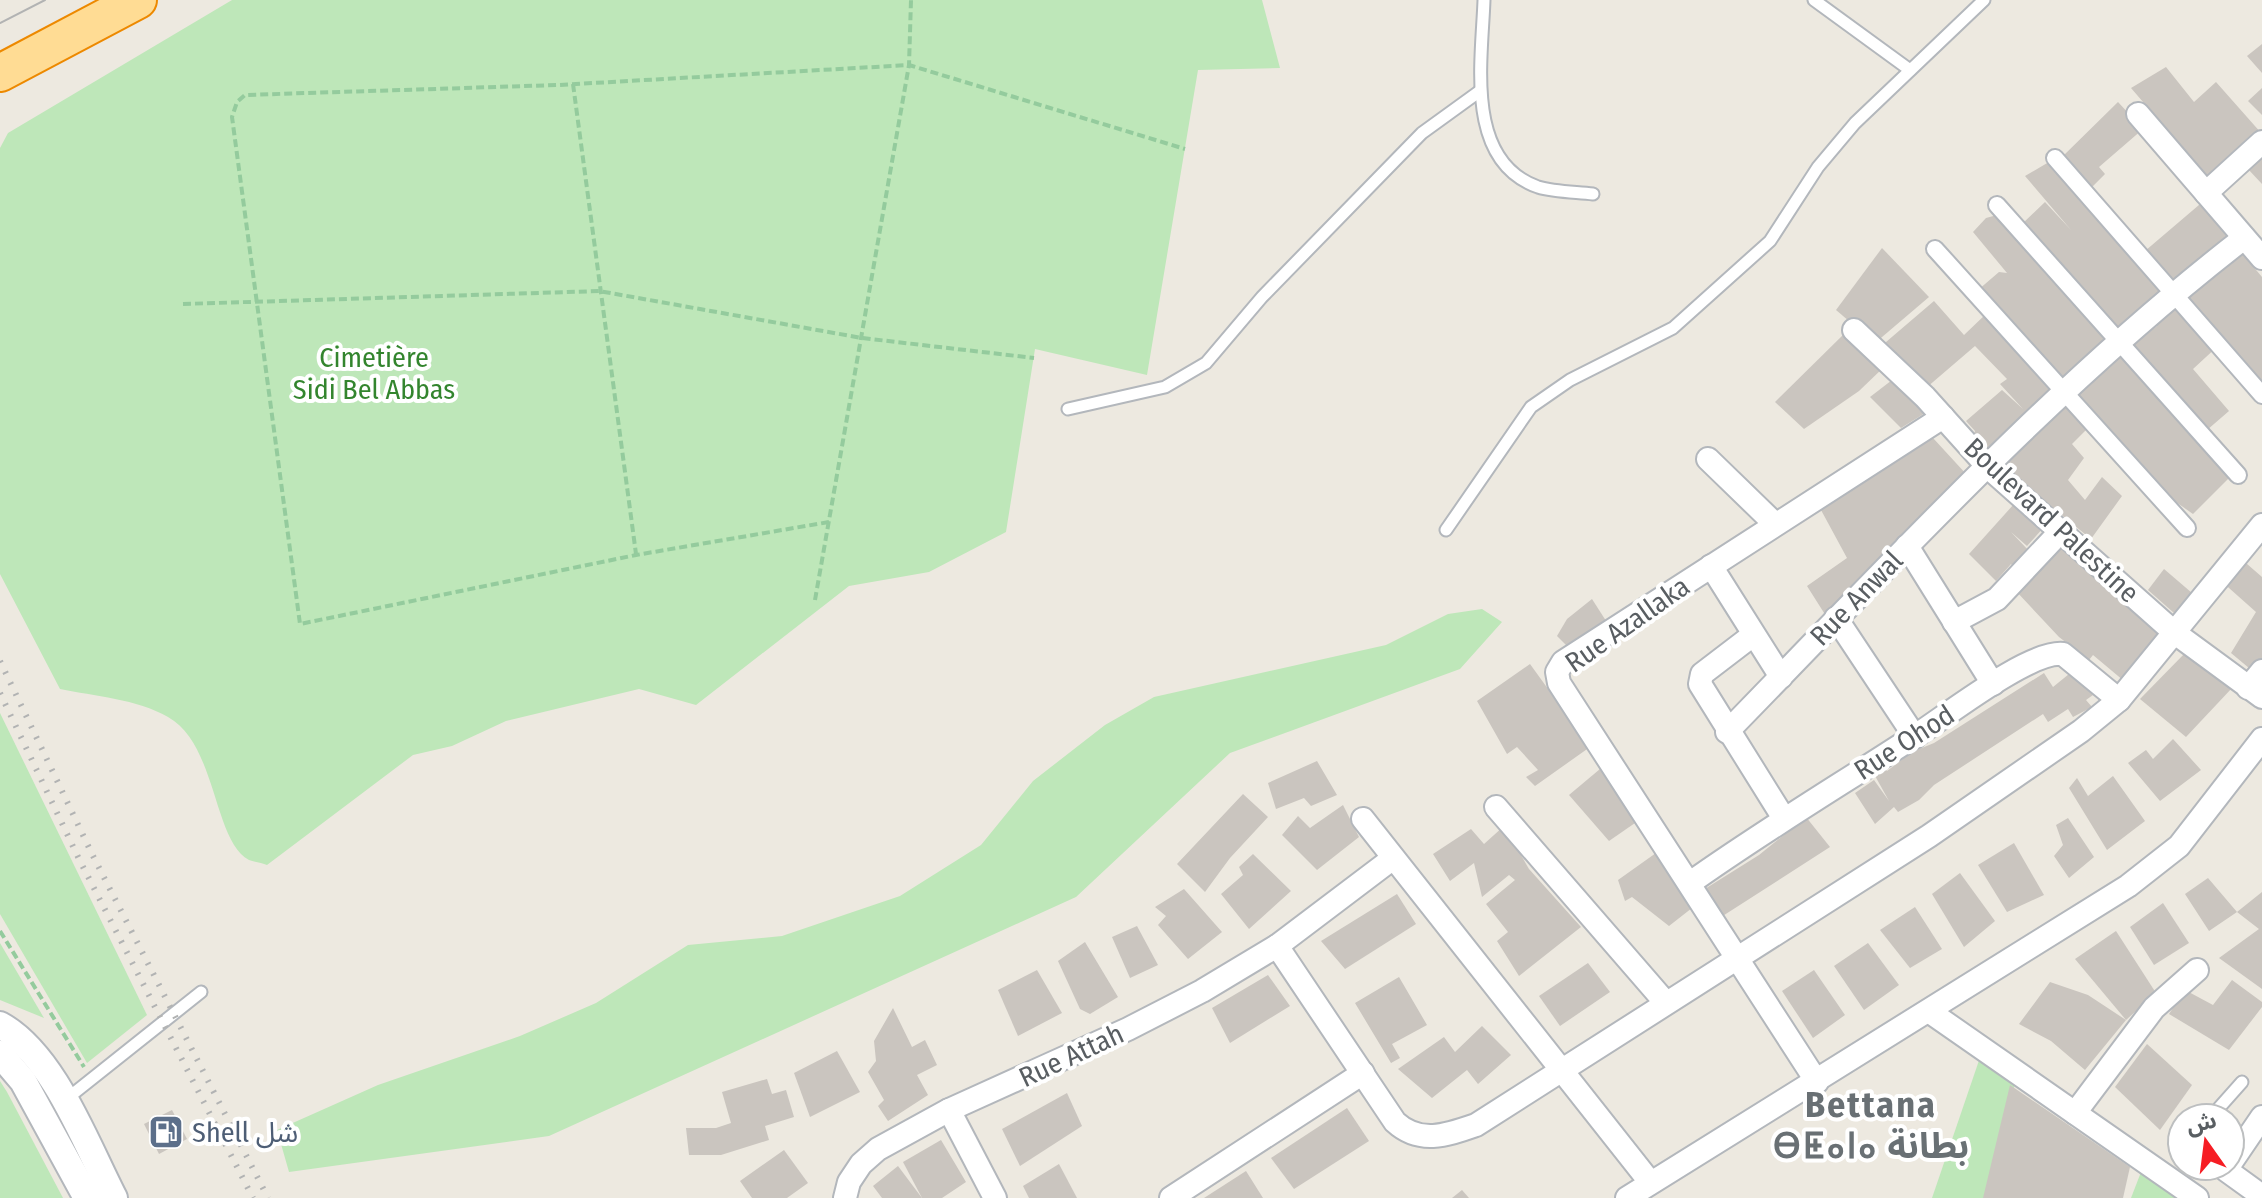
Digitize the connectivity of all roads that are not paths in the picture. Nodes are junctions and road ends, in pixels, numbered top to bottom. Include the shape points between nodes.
1 (91, 0) edge
2 (138, 0) edge
3 (1484, 0) edge
4 (1814, 0) edge
5 (1984, 0) edge
6 (0, 46) edge
7 (1910, 70) junction
8 (0, 73) edge
9 (1480, 91) junction
10 (2138, 114) dead end
11 (2262, 142) edge
12 (2055, 158) dead end
13 (2206, 193) junction
14 (1593, 194) dead end
15 (1997, 205) dead end
16 (2256, 248) edge
17 (1935, 249) dead end
18 (2175, 292) junction
19 (1854, 330) dead end
20 (2122, 343) junction
21 (2064, 391) junction
22 (2262, 395) edge
23 (1068, 409) dead end
24 (1943, 417) junction
25 (1708, 459) dead end
26 (1988, 467) junction
27 (2238, 475) dead end
28 (1774, 523) junction
29 (2262, 525) edge
30 (2187, 528) dead end
31 (1446, 530) dead end
32 (2060, 532) junction
33 (1907, 546) junction
34 (1711, 566) junction
35 (1836, 618) junction
36 (1954, 622) junction
37 (2175, 633) junction
38 (1753, 635) junction
39 (1781, 677) junction
40 (1993, 684) junction
41 (2257, 685) edge
42 (2119, 700) junction
43 (1727, 732) junction
44 (1915, 737) junction
45 (2262, 739) edge
46 (1496, 807) dead end
47 (1783, 817) junction
48 (1363, 819) dead end
49 (1392, 859) junction
50 (1690, 883) junction
51 (1277, 946) junction
52 (1738, 958) junction
53 (2197, 970) dead end
54 (201, 992) dead end
55 (1666, 1003) junction
56 (1930, 1012) junction
57 (0, 1025) edge
58 (0, 1054) edge
59 (1562, 1068) junction
60 (1363, 1073) junction
61 (1817, 1082) junction
62 (2242, 1082) dead end
63 (64, 1102) junction
64 (2224, 1102) edge
65 (949, 1110) junction
66 (2075, 1113) junction
67 (2262, 1117) edge
68 (2246, 1139) edge
69 (1650, 1182) junction
70 (2245, 1182) edge
71 (2262, 1196) edge
72 (87, 1198) edge
73 (114, 1198) edge
74 (845, 1198) edge
75 (995, 1198) edge
76 (1171, 1198) edge
77 (1627, 1198) edge
78 (2197, 1198) edge

1 - 6 highway
2 - 8 highway
3 - 9 lane
4 - 7 lane
5 - 7 lane
7 - 31 lane via 1818,167 1770,241 1673,328 1570,380 1531,407
9 - 14 lane via 1496,152 1514,173 1539,187
9 - 23 lane via 1422,133 1262,297 1206,363 1165,387
10 - 13 street
11 - 13 street
12 - 18 street
13 - 16 street
15 - 20 street
16 - 18 street, Rue Anwal
17 - 21 street
18 - 20 street, Rue Anwal
18 - 22 street
19 - 24 street, Boulevard Palestine
20 - 21 street, Rue Anwal
20 - 27 street
21 - 26 street, Rue Anwal
21 - 30 street
24 - 26 street, Boulevard Palestine
24 - 28 street, Rue Azallaka
25 - 28 street
26 - 32 street, Boulevard Palestine
26 - 33 street, Rue Anwal
28 - 34 street, Rue Azallaka
29 - 37 street
32 - 36 street via 1997,599
32 - 37 street, Boulevard Palestine
33 - 35 street, Rue Anwal
33 - 36 street
34 - 38 street
34 - 50 street, Rue Azallaka via 1563,662 1557,672 1559,683
35 - 39 street, Rue Anwal
35 - 44 street
36 - 40 street
37 - 41 street, Boulevard Palestine
37 - 42 street
38 - 39 street
38 - 43 street via 1700,679
39 - 43 street, Rue Anwal
40 - 42 street, Rue Ohod via 2045,655 2063,654
40 - 44 street, Rue Ohod
42 - 52 street via 1998,789
43 - 47 street
44 - 47 street, Rue Ohod
45 - 56 street via 2194,828 2159,864
46 - 55 street
47 - 50 street, Rue Ohod
48 - 49 street
49 - 51 street, Rue Attah
49 - 59 street
50 - 52 street, Rue Azallaka
51 - 60 street
51 - 65 street, Rue Attah via 1128,1029
52 - 55 street
52 - 61 street, Rue Azallaka
53 - 66 street via 2154,1008
54 - 63 lane
55 - 59 street
56 - 61 street
56 - 66 street
57 - 63 street via 31,1049
58 - 72 street via 23,1081
59 - 60 street via 1476,1125 1447,1135 1415,1136 1395,1122
59 - 69 street
60 - 76 street
61 - 69 street
62 - 64 lane
63 - 73 street
65 - 74 street, Rue Attah via 878,1149 861,1164
65 - 75 street
66 - 78 street
67 - 68 street
69 - 77 street
70 - 71 street

